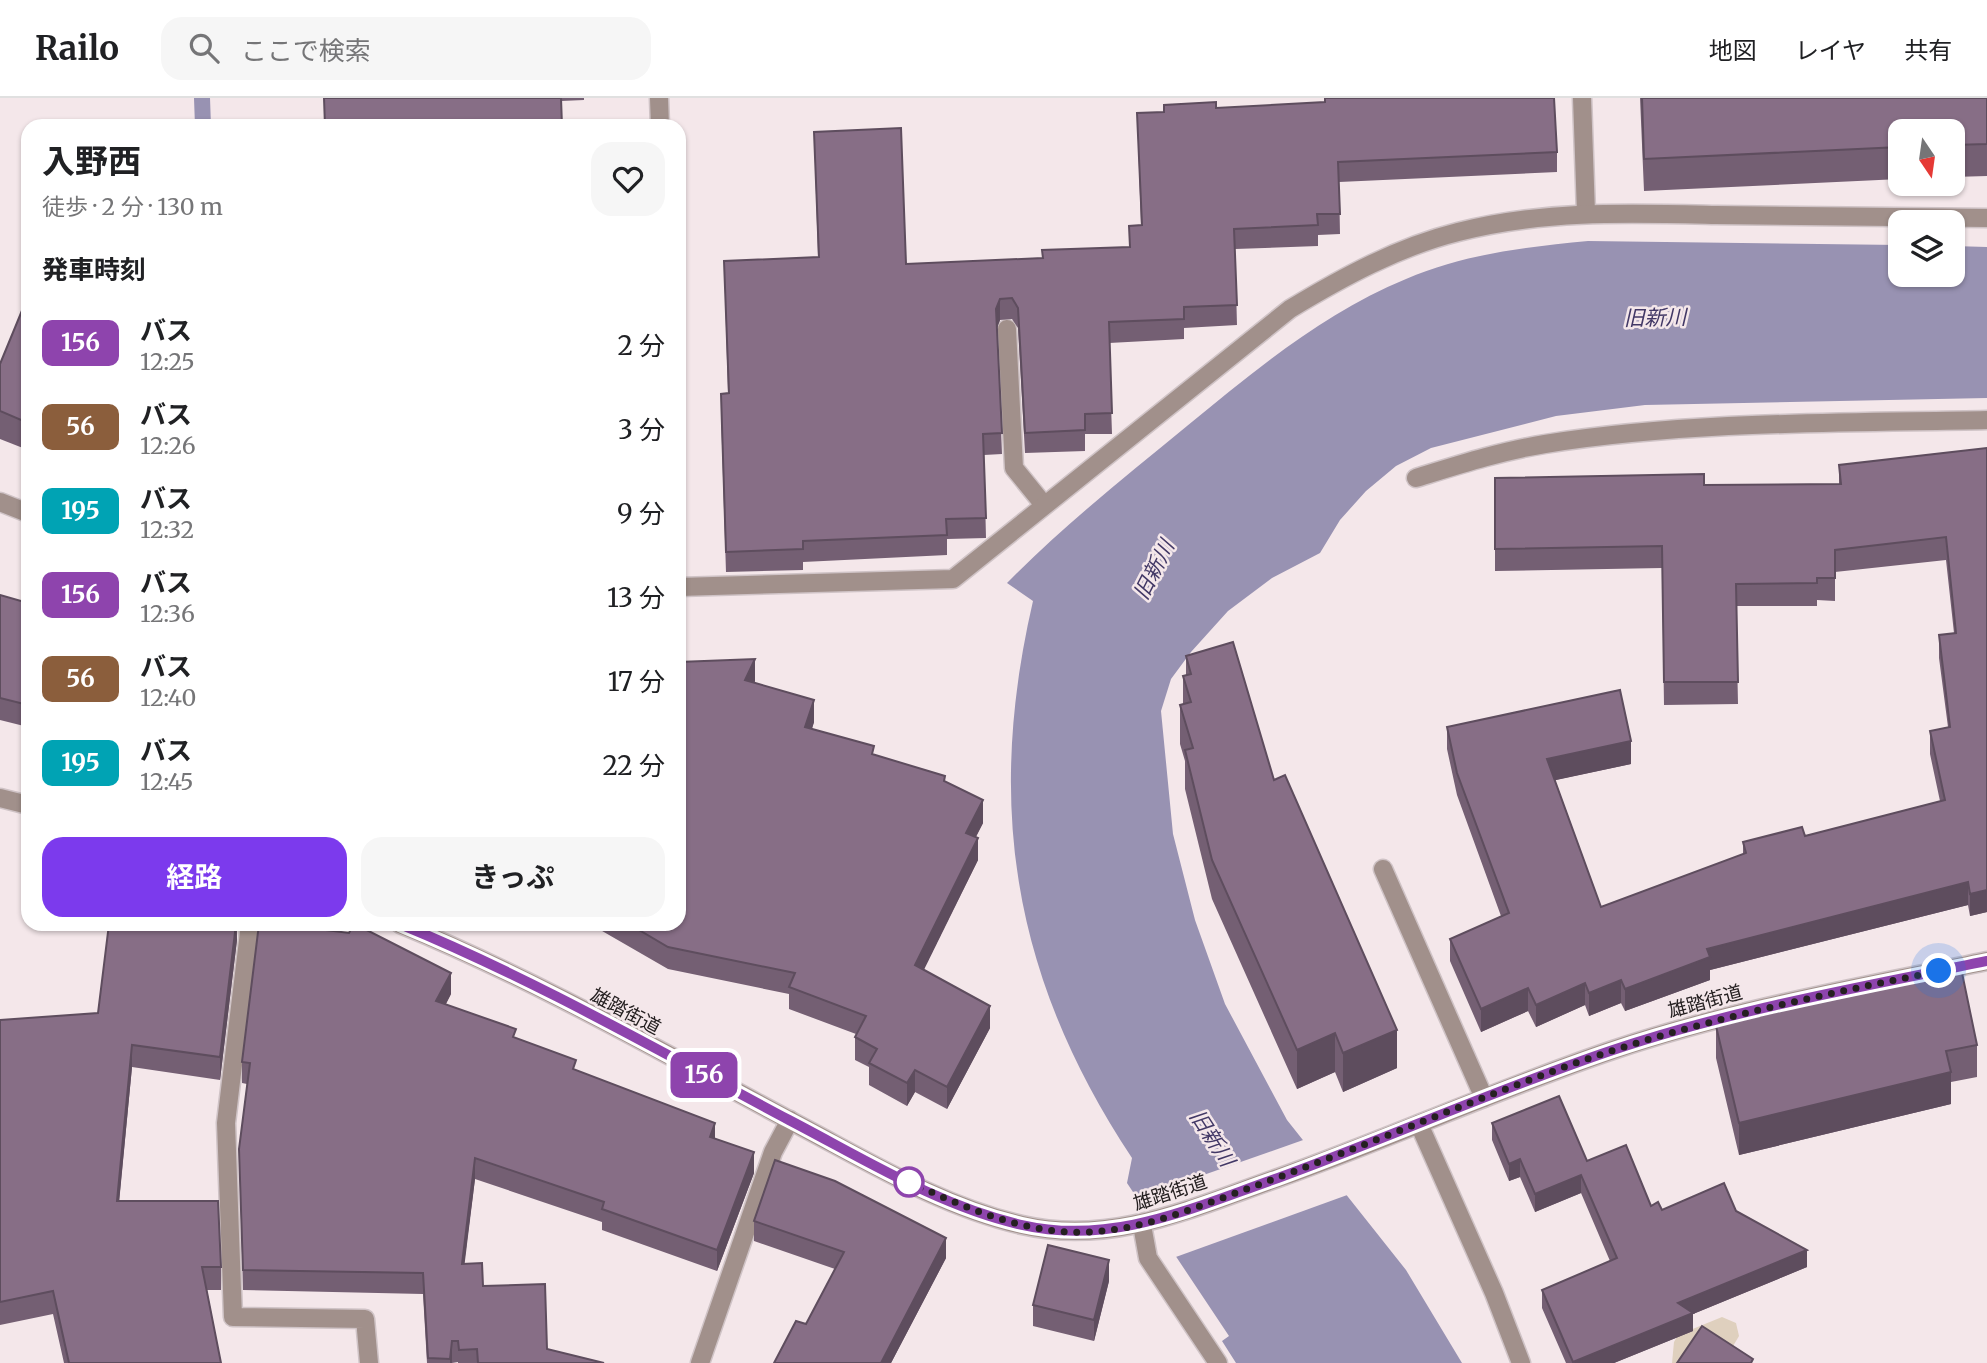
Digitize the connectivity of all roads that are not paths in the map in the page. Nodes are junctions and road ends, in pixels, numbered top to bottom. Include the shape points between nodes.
1 (659, 98) edge
2 (1582, 98) edge
3 (660, 119) edge
4 (1587, 213) junction
5 (1987, 218) edge
6 (1007, 329) dead end
7 (1987, 420) edge
8 (1416, 478) dead end
9 (0, 502) edge
10 (1044, 505) junction
11 (21, 510) edge
12 (686, 587) edge
13 (0, 798) edge
14 (21, 803) edge
15 (1383, 869) dead end
16 (249, 931) edge
17 (433, 931) edge
18 (1987, 961) edge
19 (1484, 1098) junction
20 (790, 1120) junction
21 (1419, 1125) junction
22 (1146, 1224) junction
23 (369, 1363) edge
24 (700, 1363) edge
25 (1218, 1363) edge
26 (1521, 1363) edge

1 - 3 street
2 - 4 street
4 - 5 street
4 - 10 street via 1516,219 1456,232 1342,277 1280,316
6 - 10 street via 1014,468
7 - 8 street via 1780,424 1608,436 1478,458
9 - 11 street
10 - 12 street via 953,579
13 - 14 street
15 - 19 street
16 - 23 street via 226,1124 233,1317 365,1320
17 - 20 street, 雄踏街道
18 - 19 street, 雄踏街道 via 1751,1010 1616,1049
19 - 21 street, 雄踏街道
20 - 22 street, 雄踏街道 via 896,1177 997,1218 1068,1231
20 - 24 street via 773,1152
21 - 22 street, 雄踏街道
21 - 26 street
22 - 25 street via 1148,1258

